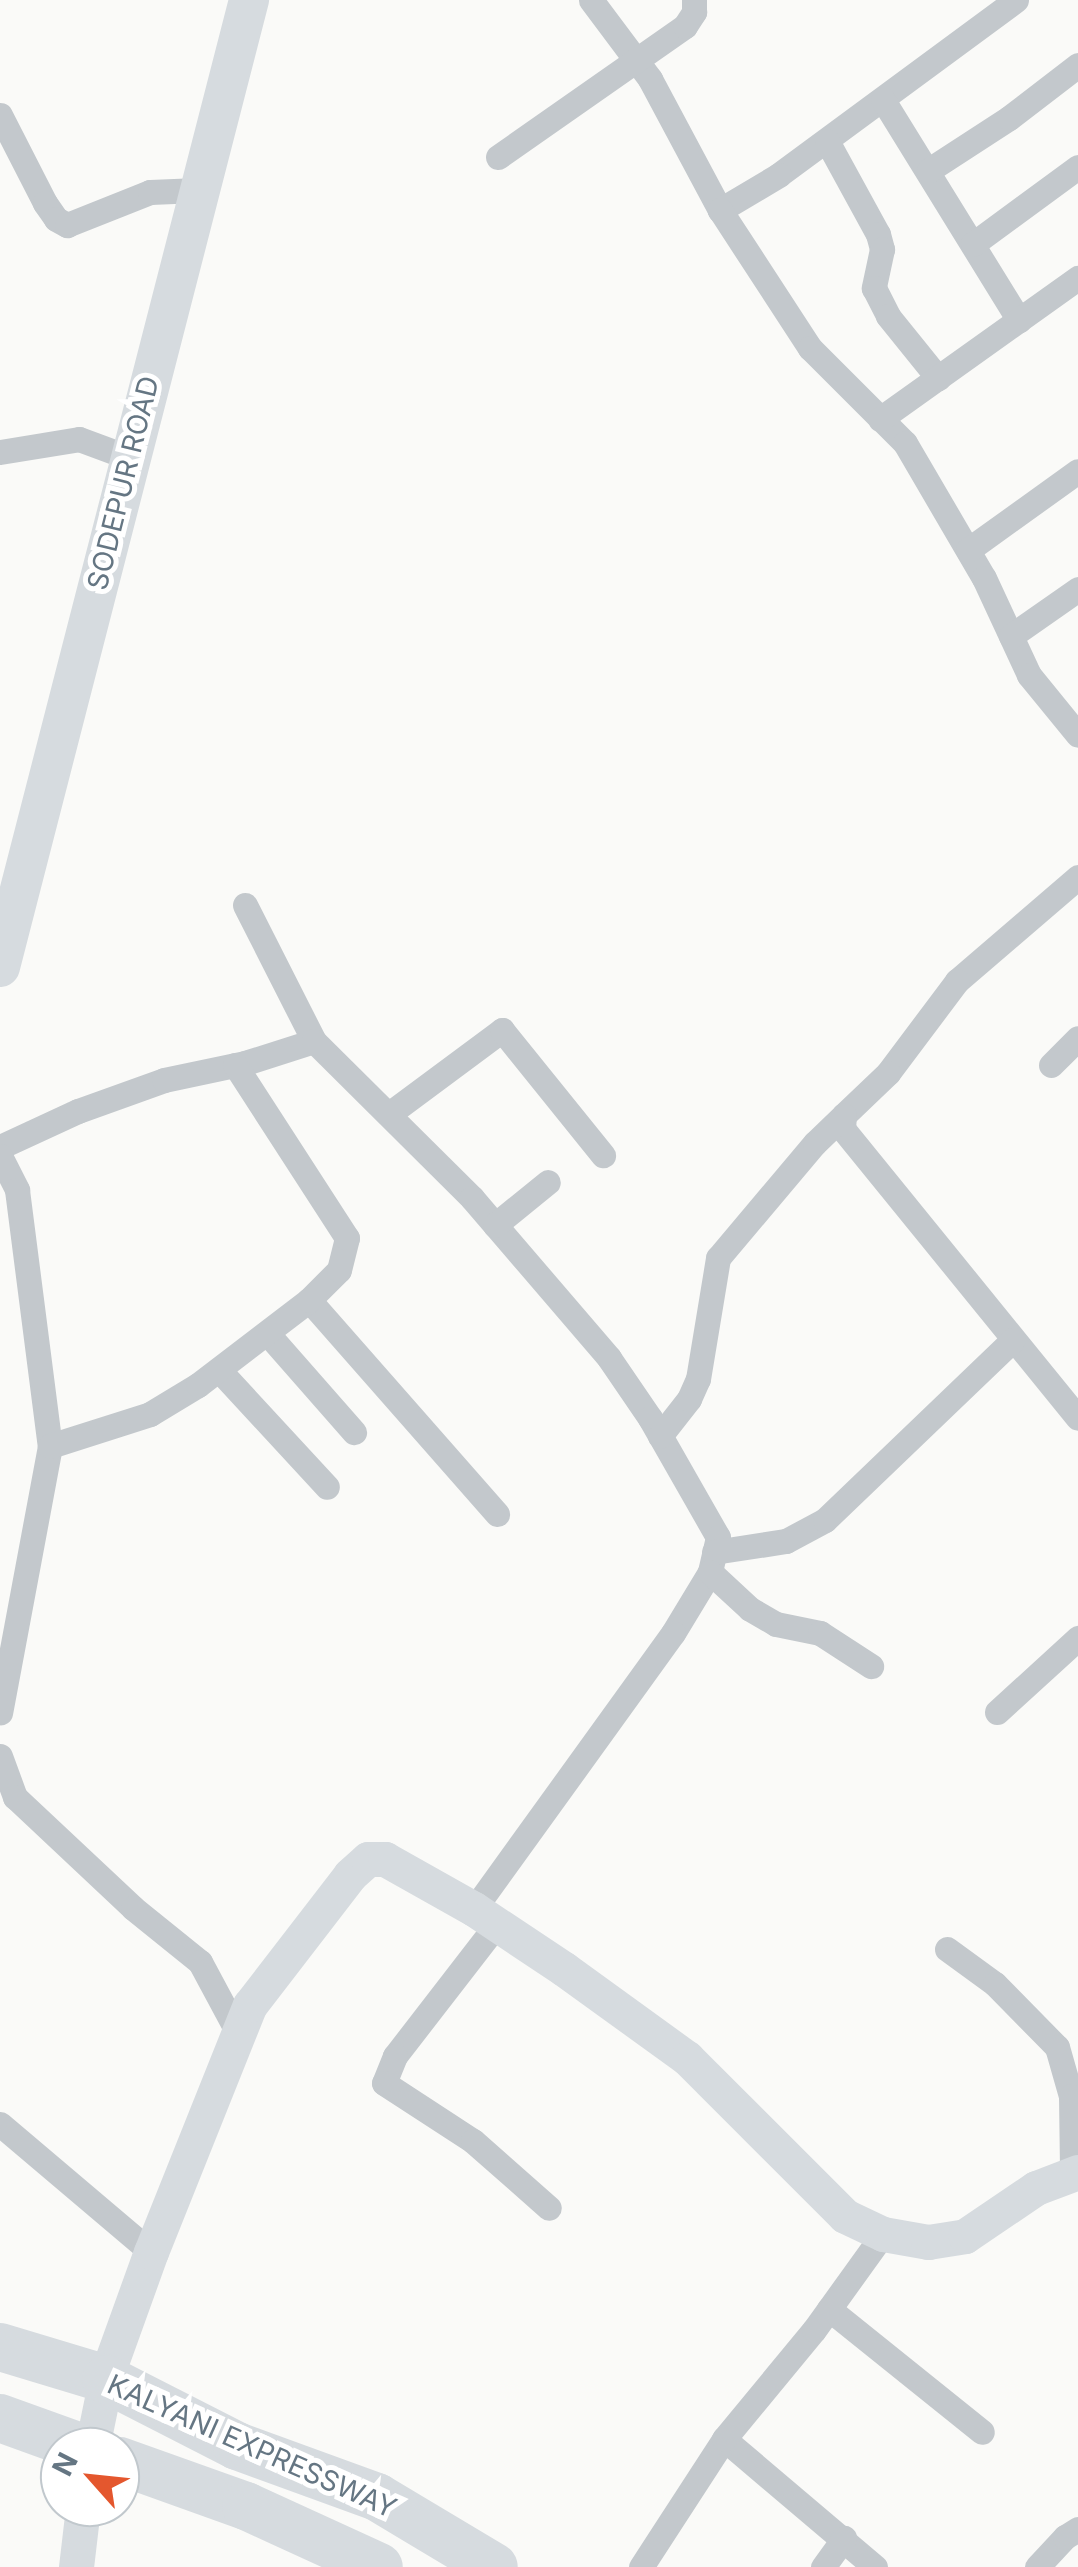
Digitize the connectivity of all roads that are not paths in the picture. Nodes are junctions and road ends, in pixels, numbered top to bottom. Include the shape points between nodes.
1 (250, 0) edge
2 (591, 0) edge
3 (694, 0) edge
4 (1016, 0) edge
5 (636, 60) junction
6 (1078, 65) edge
7 (883, 100) junction
8 (0, 115) edge
9 (826, 141) junction
10 (498, 157) dead end
11 (1078, 168) edge
12 (929, 170) junction
13 (198, 190) junction
14 (720, 210) junction
15 (973, 244) junction
16 (1078, 278) edge
17 (1019, 320) junction
18 (938, 378) junction
19 (880, 420) junction
20 (0, 452) edge
21 (130, 458) junction
22 (1078, 471) edge
23 (968, 550) junction
24 (1078, 590) edge
25 (1012, 636) junction
26 (1078, 734) edge
27 (1078, 876) edge
28 (244, 905) dead end
29 (0, 967) edge
30 (1078, 1038) edge
31 (314, 1041) junction
32 (235, 1064) junction
33 (1051, 1065) dead end
34 (389, 1114) junction
35 (844, 1116) junction
36 (0, 1147) edge
37 (603, 1155) dead end
38 (0, 1156) edge
39 (548, 1182) dead end
40 (495, 1225) junction
41 (309, 1300) junction
42 (267, 1332) junction
43 (1014, 1340) junction
44 (219, 1370) junction
45 (1078, 1418) edge
46 (354, 1432) dead end
47 (660, 1436) junction
48 (50, 1446) junction
49 (327, 1486) dead end
50 (497, 1514) dead end
51 (712, 1562) junction
52 (1078, 1638) edge
53 (872, 1666) dead end
54 (0, 1712) edge
55 (997, 1712) dead end
56 (0, 1756) edge
57 (486, 1916) junction
58 (947, 1949) dead end
59 (238, 2033) junction
60 (0, 2124) edge
61 (1075, 2172) edge
62 (548, 2208) dead end
63 (883, 2234) junction
64 (151, 2252) junction
65 (829, 2309) junction
66 (0, 2347) edge
67 (0, 2373) edge
68 (0, 2418) edge
69 (78, 2427) edge
70 (85, 2427) edge
71 (86, 2427) edge
72 (87, 2427) edge
73 (982, 2432) dead end
74 (140, 2434) edge
75 (40, 2437) edge
76 (724, 2439) junction
77 (140, 2443) edge
78 (0, 2444) edge
79 (140, 2469) edge
80 (140, 2495) edge
81 (81, 2527) edge
82 (1078, 2529) edge
83 (844, 2538) junction
84 (76, 2567) edge
85 (317, 2567) edge
86 (379, 2567) edge
87 (462, 2567) edge
88 (494, 2567) edge
89 (642, 2567) edge
90 (823, 2567) edge
91 (875, 2567) edge
92 (1037, 2567) edge

1 - 13 main road, SODEPUR ROAD
2 - 5 street
3 - 5 street via 684,26
4 - 7 street
5 - 10 street
5 - 14 street
6 - 12 street
7 - 9 street
7 - 12 street
8 - 13 street via 45,203 67,225 150,192
9 - 14 street
9 - 18 street via 878,234 882,249 874,288
11 - 15 street
12 - 15 street
13 - 21 main road, SODEPUR ROAD
14 - 19 street via 810,348
15 - 17 street
16 - 17 street
17 - 18 street
18 - 19 street
19 - 23 street via 906,443
20 - 21 street via 79,439
21 - 29 main road, SODEPUR ROAD
22 - 23 street
23 - 25 street
24 - 25 street
25 - 26 street via 1030,674
27 - 35 street via 957,981 888,1073
28 - 31 street
30 - 33 street
31 - 32 street
31 - 34 street
32 - 36 street via 78,1111
32 - 41 street via 347,1238 338,1270
34 - 37 street via 502,1030
34 - 40 street
35 - 43 street via 842,1129 854,1145
35 - 47 street via 718,1258 698,1378
38 - 48 street via 17,1190
39 - 40 street
40 - 47 street via 609,1358
41 - 42 street
41 - 50 street
42 - 44 street
42 - 46 street
43 - 45 street
43 - 51 street via 826,1520 786,1541
44 - 48 street via 150,1414
44 - 49 street
47 - 51 street via 718,1537
48 - 54 street
51 - 53 street via 763,1617 820,1633
51 - 57 street via 674,1634
52 - 55 street
56 - 59 street via 15,1797 200,1962
57 - 59 street via 385,1859 368,1859 250,2005
57 - 62 street via 384,2083 472,2141
57 - 63 street via 687,2058 845,2216
58 - 61 street via 995,1984 1057,2047 1071,2096
59 - 64 street
60 - 64 street
61 - 63 street via 1036,2188 965,2236 928,2242
63 - 65 street
64 - 72 street
65 - 73 street
65 - 76 street
66 - 71 highway, KALYANI EXPRESSWAY
67 - 70 highway
68 - 69 highway
74 - 88 highway, KALYANI EXPRESSWAY via 237,2446 377,2497
75 - 78 highway, KALYANI EXPRESSWAY
76 - 83 street
76 - 89 street
77 - 87 highway via 304,2488 414,2537
79 - 86 highway via 246,2506
80 - 85 highway
81 - 84 street
82 - 92 street
83 - 90 street
83 - 91 street

